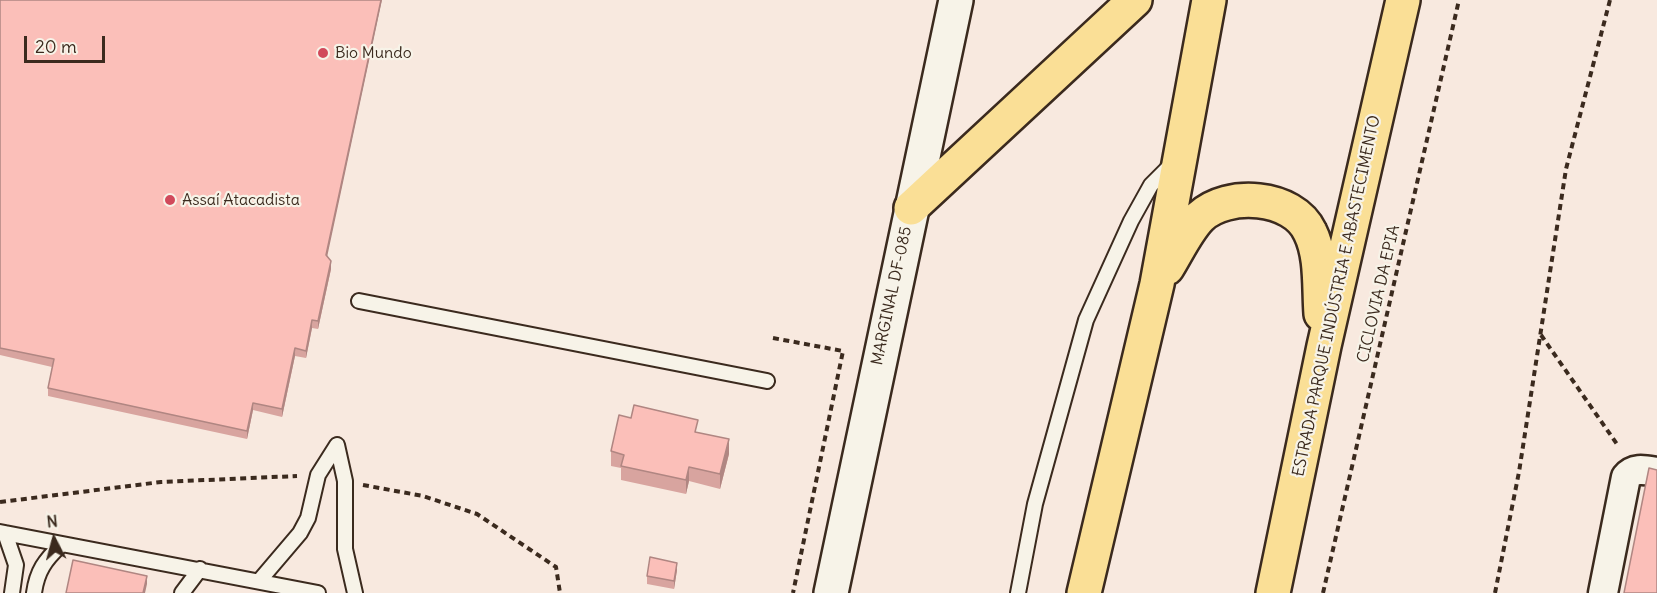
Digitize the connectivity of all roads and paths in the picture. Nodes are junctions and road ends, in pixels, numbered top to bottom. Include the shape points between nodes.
1 (956, 0) edge
2 (1135, 0) edge
3 (1209, 0) edge
4 (1403, 0) edge
5 (1459, 0) edge
6 (1610, 0) edge
7 (1180, 157) junction
8 (910, 208) junction
9 (1157, 284) junction
10 (359, 302) dead end
11 (1540, 334) junction
12 (773, 339) dead end
13 (1323, 346) junction
14 (766, 381) dead end
15 (1646, 471) edge
16 (2, 533) edge
17 (61, 545) junction
18 (200, 569) junction
19 (260, 580) junction
20 (12, 593) edge
21 (34, 593) edge
22 (182, 593) edge
23 (318, 593) edge
24 (355, 593) edge
25 (793, 593) edge
26 (831, 593) edge
27 (1018, 593) edge
28 (1084, 593) edge
29 (1273, 593) edge
30 (1323, 593) edge
31 (1495, 593) edge
32 (1603, 593) edge

1 - 8 main road, MARGINAL DF-085
2 - 8 highway
3 - 7 highway
4 - 13 highway, ESTRADA PARQUE INDÚSTRIA E ABASTECIMENTO
5 - 30 path, CICLOVIA DA EPIA
6 - 11 path via 1566,169
7 - 9 highway
7 - 27 lane via 1150,185 1086,320 1035,504
8 - 26 main road, MARGINAL DF-085
9 - 13 highway via 1199,218 1211,209 1240,201 1277,205 1296,214 1310,230 1316,248
9 - 28 highway
10 - 14 lane
11 - 15 path
11 - 31 path
12 - 25 path via 843,351
13 - 29 highway, ESTRADA PARQUE INDÚSTRIA E ABASTECIMENTO
15 - 32 street via 1626,477
16 - 17 lane
16 - 20 lane via 16,565
17 - 18 lane
17 - 21 lane via 40,569
18 - 19 lane
18 - 22 lane
19 - 23 lane
19 - 24 lane via 300,533 308,518 318,475 337,445 345,481 345,549

